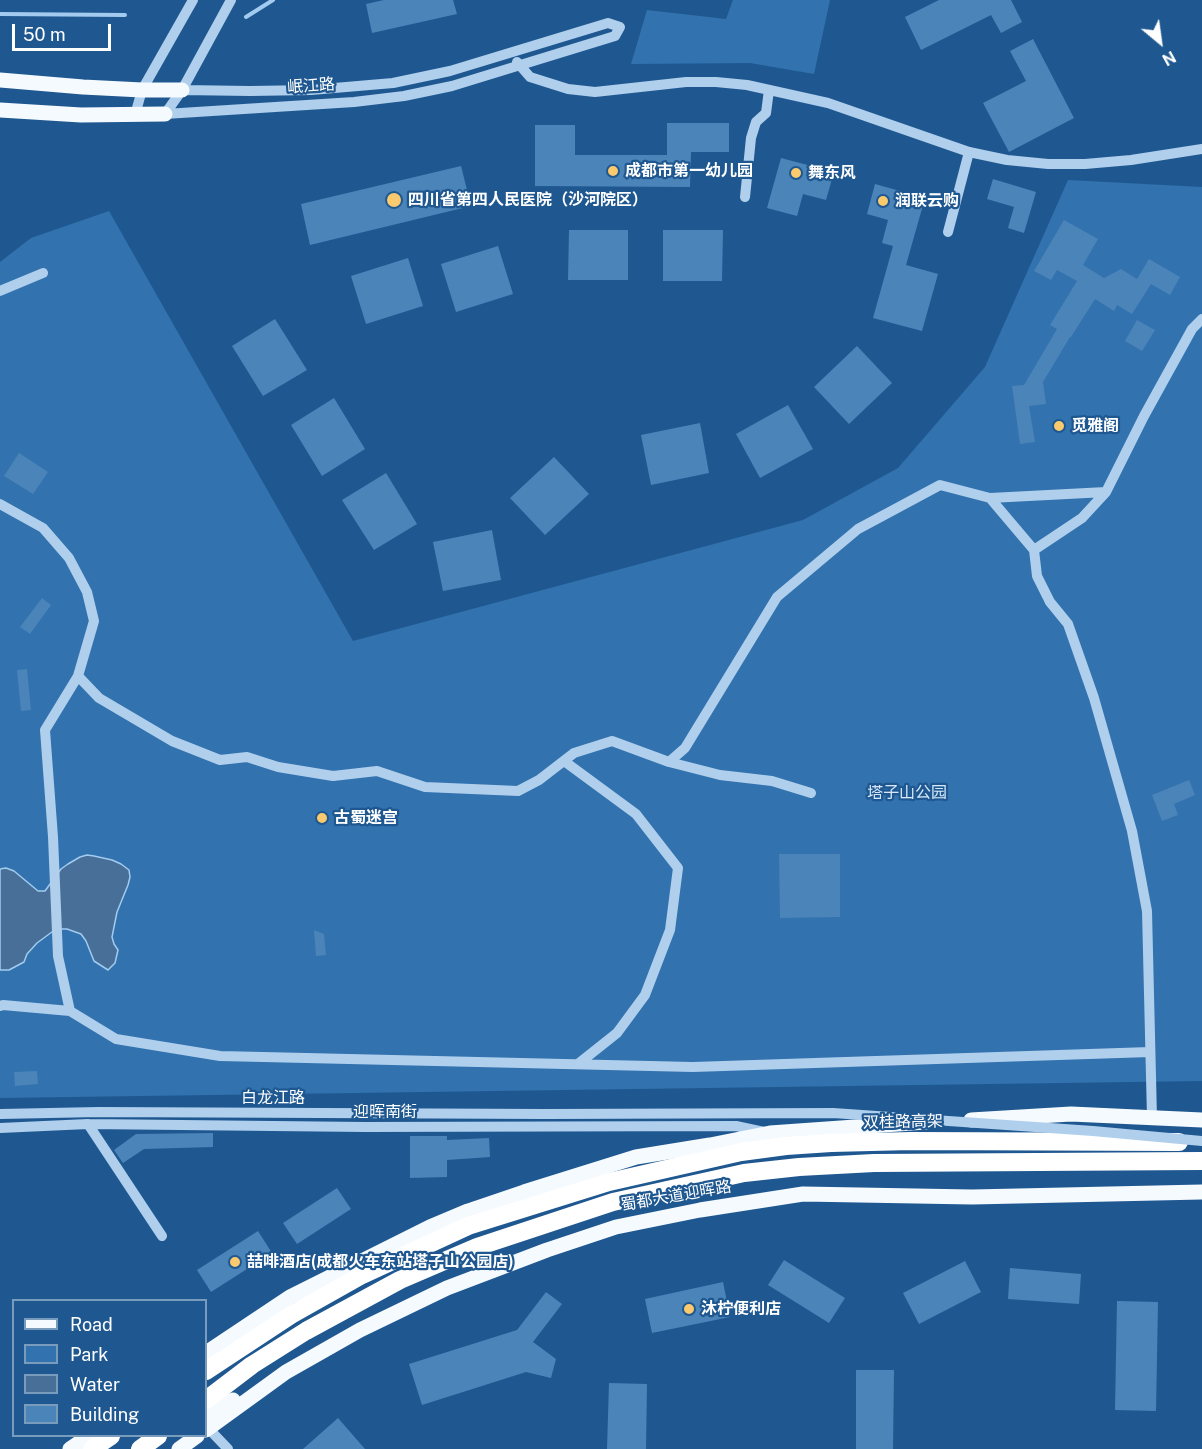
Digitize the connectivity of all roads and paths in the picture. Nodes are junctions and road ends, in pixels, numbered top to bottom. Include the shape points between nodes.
1 (193, 0) edge
2 (231, 0) edge
3 (509, 53) junction
4 (520, 65) junction
5 (0, 80) edge
6 (142, 90) junction
7 (182, 90) junction
8 (769, 90) junction
9 (0, 110) edge
10 (165, 114) junction
11 (135, 115) junction
12 (1202, 149) edge
13 (969, 152) junction
14 (745, 197) dead end
15 (948, 232) dead end
16 (43, 273) dead end
17 (0, 291) edge
18 (1202, 319) edge
19 (1106, 492) junction
20 (990, 498) junction
21 (0, 504) edge
22 (1034, 550) junction
23 (78, 676) junction
24 (564, 761) junction
25 (669, 762) junction
26 (811, 793) dead end
27 (0, 1006) edge
28 (70, 1011) junction
29 (1150, 1052) junction
30 (578, 1064) junction
31 (0, 1114) edge
32 (1152, 1118) junction
33 (1202, 1120) edge
34 (88, 1124) junction
35 (0, 1128) edge
36 (770, 1133) junction
37 (1202, 1142) edge
38 (1202, 1161) edge
39 (609, 1182) joint
40 (1202, 1192) edge
41 (461, 1230) junction
42 (162, 1236) dead end
43 (386, 1249) junction
44 (207, 1352) edge
45 (207, 1370) edge
46 (207, 1399) edge
47 (207, 1425) edge
48 (207, 1430) edge
49 (88, 1437) edge
50 (98, 1437) edge
51 (110, 1437) edge
52 (157, 1437) edge
53 (164, 1437) edge
54 (193, 1437) edge
55 (70, 1449) edge
56 (84, 1449) edge
57 (92, 1449) edge
58 (140, 1449) edge
59 (179, 1449) edge
60 (228, 1449) edge

1 - 6 street
2 - 7 street
3 - 4 street
3 - 4 street, 岷江路 via 608,22 620,27 615,36
3 - 7 street, 岷江路 via 450,71 393,82 311,90
4 - 8 street via 530,77 568,89 595,92 696,82
4 - 10 street, 岷江路 via 404,96
5 - 6 main road, 岷江路
6 - 7 main road, 岷江路
6 - 11 street
7 - 10 street
8 - 13 street via 828,103
8 - 14 street via 765,112 756,122 751,138
9 - 11 main road, 岷江路
10 - 11 main road, 岷江路
12 - 13 street via 1085,164 1007,160
13 - 15 street
16 - 17 street
18 - 19 street via 1186,339
19 - 20 street
19 - 22 street via 1082,518
20 - 22 street
20 - 25 street via 940,485 858,528 777,597 685,748
21 - 23 street via 43,528 69,558 87,592 94,621
22 - 29 street via 1037,576 1050,602 1068,624 1094,698 1132,831 1147,911
23 - 24 street via 99,698 172,741 220,760 247,757 278,767 333,776 377,771 425,788 518,791
23 - 28 street via 45,730 57,956
24 - 25 street via 574,753 612,741
24 - 30 street via 636,814 678,868 670,930 645,995 617,1034
25 - 26 street via 720,775 772,781
27 - 28 street
28 - 30 street via 116,1039 220,1056
29 - 30 street via 693,1066
29 - 32 street
31 - 37 street, 白龙江路, bridge via 833,1113
32 - 33 main road
32 - 36 main road via 1071,1114
34 - 35 street, 迎晖南街
34 - 36 street, 迎晖南街 via 735,1126
34 - 42 street
36 - 43 main road via 636,1157 468,1211
37 - 39 highway, 双桂路高架, bridge via 911,1141 786,1146 741,1152
38 - 46 highway, 蜀都大道迎晖路 via 799,1167 744,1173 613,1202 477,1247 400,1280 306,1331
39 - 41 highway, 蜀都大道迎晖路
40 - 47 main road, 蜀都大道迎晖路 via 972,1197 803,1194 616,1227 458,1284 360,1330 286,1372
41 - 43 main road
41 - 45 highway, 蜀都大道迎晖路 via 362,1275 291,1314
43 - 44 main road via 290,1297
48 - 60 street
49 - 55 main road
50 - 56 main road
51 - 57 highway
52 - 58 highway
53 - 58 main road
54 - 59 main road, 蜀都大道迎晖路

